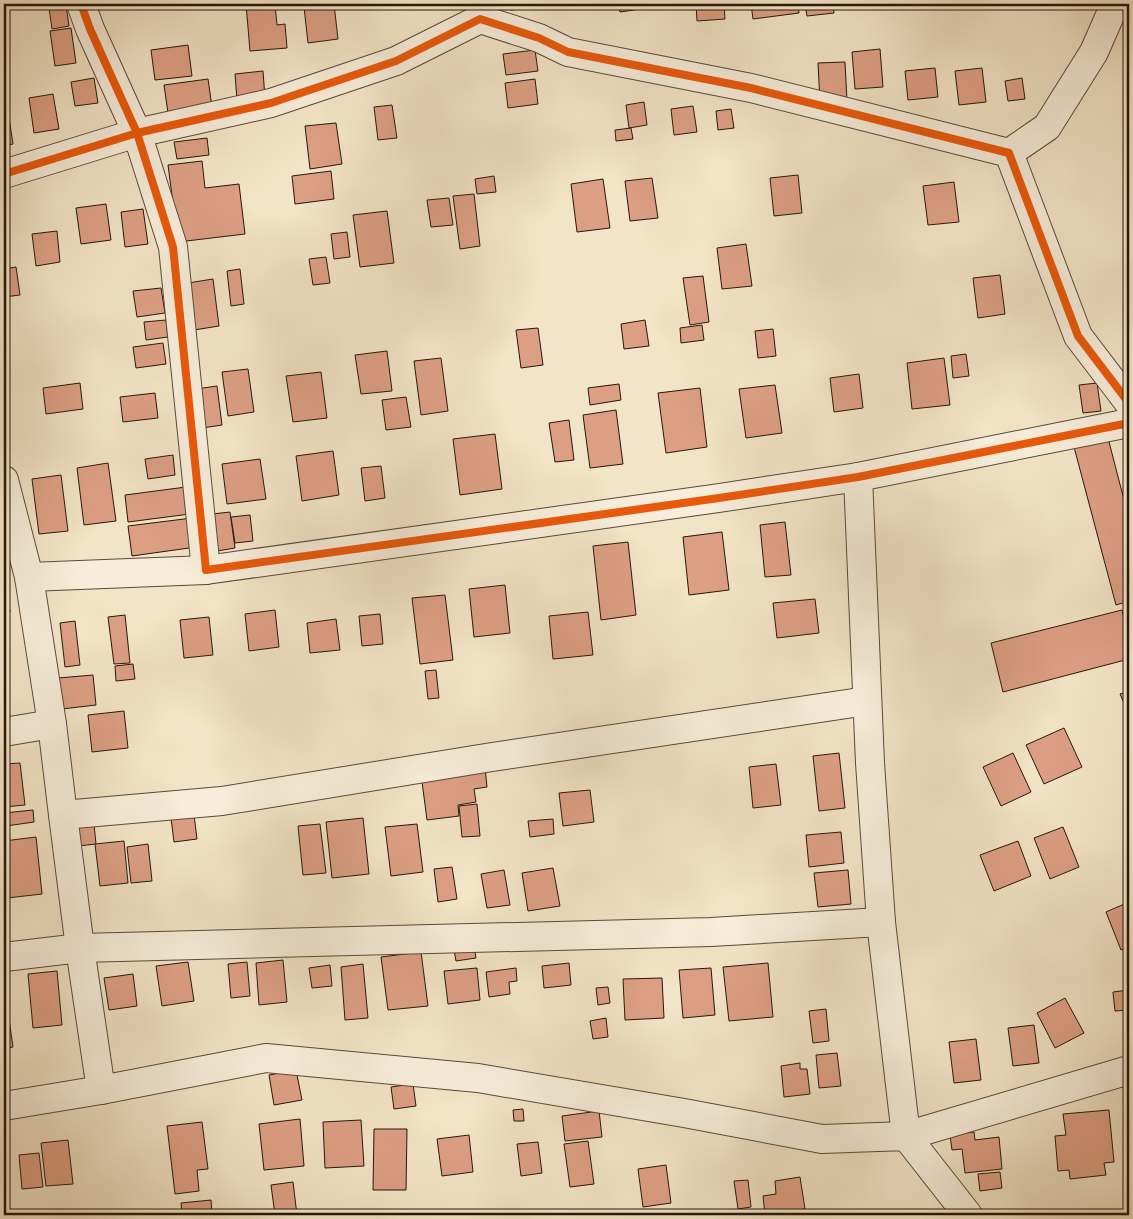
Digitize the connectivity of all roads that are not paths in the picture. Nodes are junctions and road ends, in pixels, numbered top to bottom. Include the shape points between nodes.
1 (81, 4) edge
2 (1115, 4) edge
3 (479, 11) edge
4 (137, 133) junction
5 (1009, 153) junction
6 (4, 174) edge
7 (1129, 403) edge
8 (1129, 424) edge
9 (858, 477) junction
10 (4, 480) edge
11 (206, 570) junction
12 (29, 577) junction
13 (867, 701) junction
14 (52, 724) junction
15 (4, 732) edge
16 (62, 815) junction
17 (881, 922) junction
18 (80, 948) junction
19 (4, 957) edge
20 (1129, 1070) edge
21 (102, 1090) junction
22 (4, 1106) edge
23 (906, 1136) junction
24 (968, 1215) edge

1 - 4 street
2 - 5 street via 1094,52 1046,126
3 - 4 street via 396,62 271,103
3 - 5 street via 568,52 751,88
4 - 6 street
4 - 11 street via 173,247
5 - 7 street via 1078,336
8 - 9 street
9 - 11 street
9 - 13 street
10 - 12 street
11 - 12 street
12 - 14 street
13 - 16 street via 222,800
13 - 17 street
14 - 15 street
14 - 16 street
16 - 18 street
17 - 18 street via 711,932
17 - 23 street
18 - 19 street
18 - 21 street
20 - 23 street
21 - 22 street
21 - 23 street via 266,1058 478,1078 822,1139
23 - 24 street

